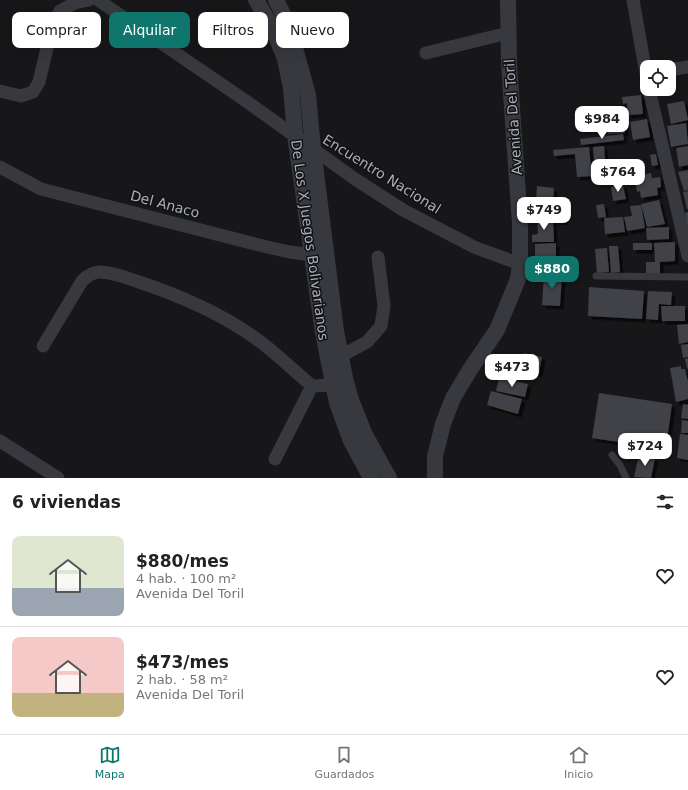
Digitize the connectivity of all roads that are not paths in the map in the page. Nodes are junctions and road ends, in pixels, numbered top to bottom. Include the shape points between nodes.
1 (89, 0) edge
2 (98, 0) edge
3 (256, 0) edge
4 (508, 0) edge
5 (633, 0) edge
6 (282, 2) edge
7 (285, 12) edge
8 (273, 29) junction
9 (508, 33) junction
10 (283, 48) edge
11 (295, 48) edge
12 (282, 51) junction
13 (426, 53) dead end
14 (644, 60) edge
15 (688, 67) edge
16 (676, 69) edge
17 (0, 91) edge
18 (651, 96) edge
19 (295, 135) junction
20 (313, 149) junction
21 (0, 167) edge
22 (319, 256) junction
23 (688, 256) edge
24 (378, 257) dead end
25 (520, 264) junction
26 (596, 276) dead end
27 (688, 277) edge
28 (43, 346) dead end
29 (341, 356) junction
30 (333, 385) junction
31 (312, 386) junction
32 (0, 441) edge
33 (612, 455) dead end
34 (275, 459) dead end
35 (58, 478) edge
36 (371, 478) edge
37 (389, 478) edge
38 (435, 478) edge
39 (626, 478) edge

1 - 17 street via 75,3 60,11 52,27 39,82 33,92 20,96
2 - 19 street, Encuentro Nacional
3 - 8 street, De Los X Juegos Bolivarianos
4 - 9 street, Avenida Del Toril
5 - 14 street
6 - 7 street, De Los X Juegos Bolivarianos
6 - 8 street
8 - 12 street, De Los X Juegos Bolivarianos
9 - 13 street
9 - 25 street, Avenida Del Toril via 520,224
10 - 12 street
11 - 20 street, De Los X Juegos Bolivarianos via 308,95
12 - 19 street, De Los X Juegos Bolivarianos via 291,88
15 - 16 street
18 - 23 street
19 - 20 street, Encuentro Nacional
19 - 22 street, De Los X Juegos Bolivarianos
20 - 22 street, De Los X Juegos Bolivarianos
20 - 25 street, Encuentro Nacional via 403,210 474,247
21 - 22 street, Del Anaco via 41,189 254,244
22 - 29 street, De Los X Juegos Bolivarianos
22 - 30 street, De Los X Juegos Bolivarianos via 323,333
24 - 29 street via 384,306 381,326 367,342
25 - 38 street, Avenida Del Toril via 518,279 497,330 453,398 435,456
26 - 27 lane
28 - 31 street via 82,281 89,274 115,274 190,301 230,321 259,341
29 - 37 street, De Los X Juegos Bolivarianos via 351,400 365,435
30 - 31 street
30 - 36 street, De Los X Juegos Bolivarianos via 351,441
31 - 34 street
32 - 35 street
33 - 39 lane

